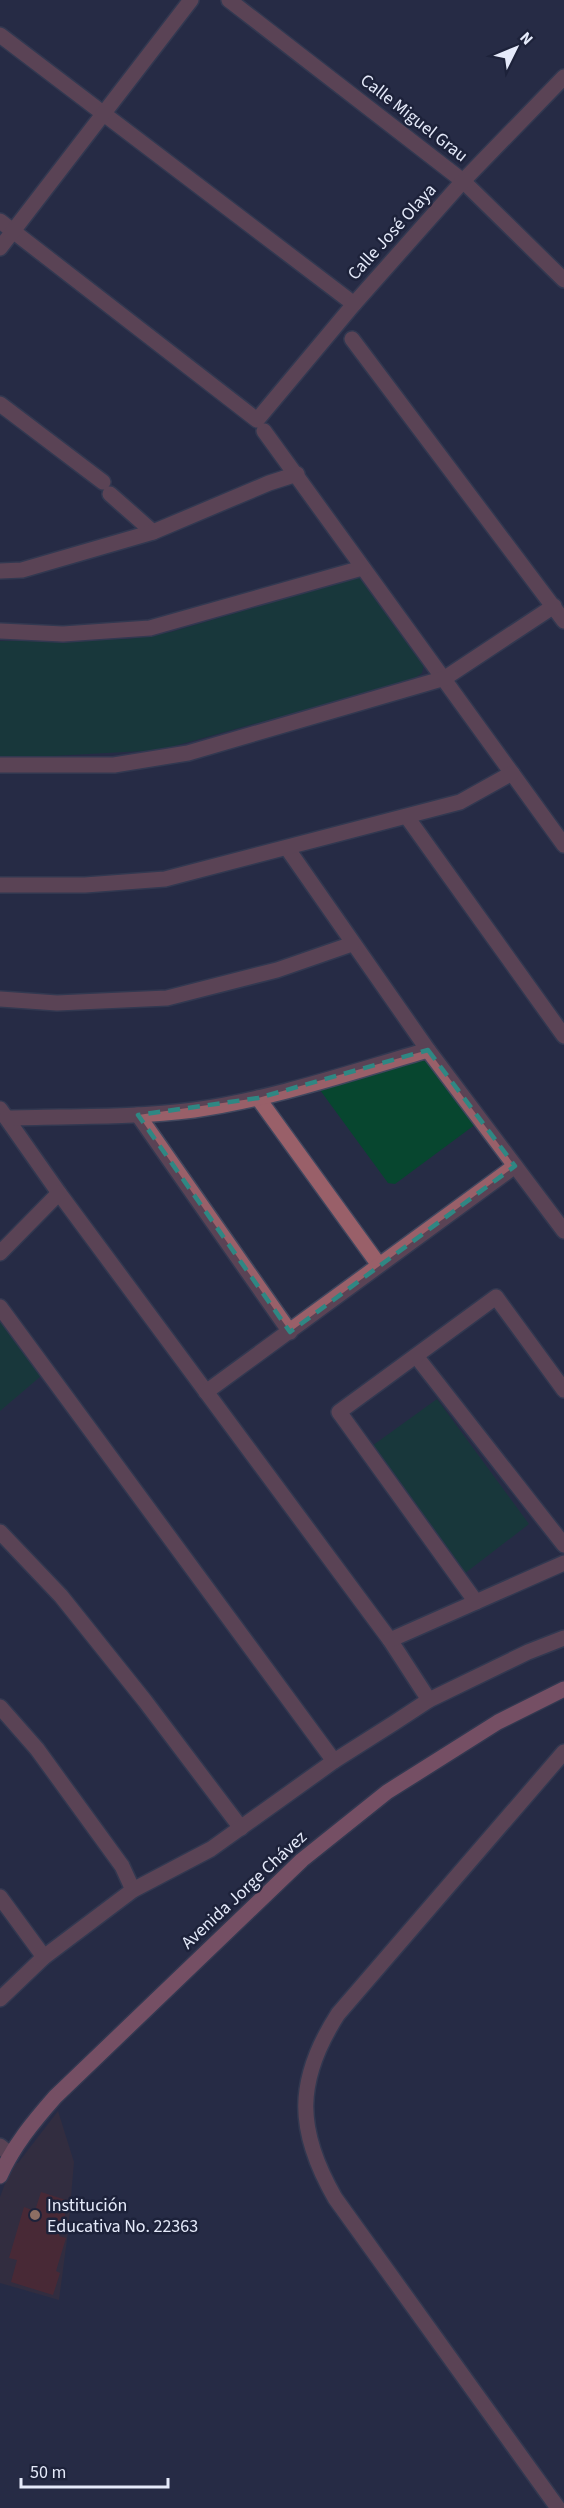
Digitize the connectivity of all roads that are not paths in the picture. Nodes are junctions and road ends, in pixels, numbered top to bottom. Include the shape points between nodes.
1 (191, 0) edge
2 (229, 0) edge
3 (0, 35) edge
4 (564, 77) edge
5 (103, 113) junction
6 (463, 181) junction
7 (0, 221) edge
8 (13, 231) junction
9 (0, 248) edge
10 (564, 280) edge
11 (354, 304) junction
12 (352, 339) dead end
13 (0, 405) edge
14 (261, 425) junction
15 (297, 474) junction
16 (153, 532) junction
17 (362, 568) junction
18 (0, 571) edge
19 (559, 609) edge
20 (564, 621) edge
21 (0, 631) edge
22 (445, 678) junction
23 (0, 765) edge
24 (512, 773) junction
25 (407, 817) junction
26 (564, 845) edge
27 (288, 848) junction
28 (0, 885) edge
29 (352, 944) junction
30 (0, 999) edge
31 (564, 1036) edge
32 (428, 1050) junction
33 (258, 1098) junction
34 (3, 1114) edge
35 (138, 1115) junction
36 (515, 1166) junction
37 (58, 1193) junction
38 (564, 1231) edge
39 (0, 1253) edge
40 (379, 1265) junction
41 (0, 1307) edge
42 (290, 1332) junction
43 (416, 1356) junction
44 (564, 1390) edge
45 (206, 1392) junction
46 (0, 1532) edge
47 (564, 1545) edge
48 (564, 1563) edge
49 (476, 1602) junction
50 (564, 1638) edge
51 (390, 1640) junction
52 (564, 1689) edge
53 (429, 1700) junction
54 (0, 1707) edge
55 (564, 1752) edge
56 (334, 1761) junction
57 (241, 1828) junction
58 (133, 1890) junction
59 (0, 1897) edge
60 (44, 1957) junction
61 (0, 1999) edge
62 (5, 2150) edge
63 (0, 2176) edge
64 (558, 2508) edge

1 - 5 street
2 - 6 street, Calle Miguel Grau
3 - 5 street
4 - 6 street, Calle José Olaya
5 - 8 street
5 - 11 street
6 - 10 street, Calle Miguel Grau
6 - 11 street, Calle José Olaya
7 - 8 street
8 - 9 street
8 - 14 street
11 - 14 street, Calle José Olaya
12 - 19 street
13 - 16 street via 106,488
14 - 15 street
15 - 16 street
15 - 17 street
16 - 18 street via 22,570
17 - 21 street via 150,628 63,634
17 - 22 street
19 - 20 street
19 - 22 street
22 - 23 street via 188,753 114,765
22 - 24 street
24 - 25 street via 460,802
24 - 26 street
25 - 27 street
25 - 31 street
27 - 28 street via 165,879 85,885
27 - 29 street
29 - 30 street via 277,970 167,998 57,1003
29 - 32 street
32 - 33 street
32 - 36 street
33 - 35 street
33 - 40 street
34 - 35 street
34 - 37 street
35 - 42 street
36 - 38 street
36 - 40 street
37 - 39 street
37 - 45 street
40 - 42 street
41 - 56 street
42 - 45 street
43 - 44 street via 496,1297
43 - 47 street
43 - 49 street via 339,1412
45 - 51 street
46 - 57 street via 61,1596
48 - 49 street
49 - 51 street
50 - 53 street
51 - 53 street
52 - 62 main road, Avenida Jorge Chávez via 498,1722 387,1792 302,1860
53 - 56 street
54 - 58 street via 37,1749 122,1866
55 - 64 street via 338,2014 309,2073 306,2118 311,2147 335,2198
56 - 57 street
57 - 58 street via 211,1849
58 - 60 street
59 - 60 street
60 - 61 street
62 - 63 main road, Avenida Jorge Chávez

